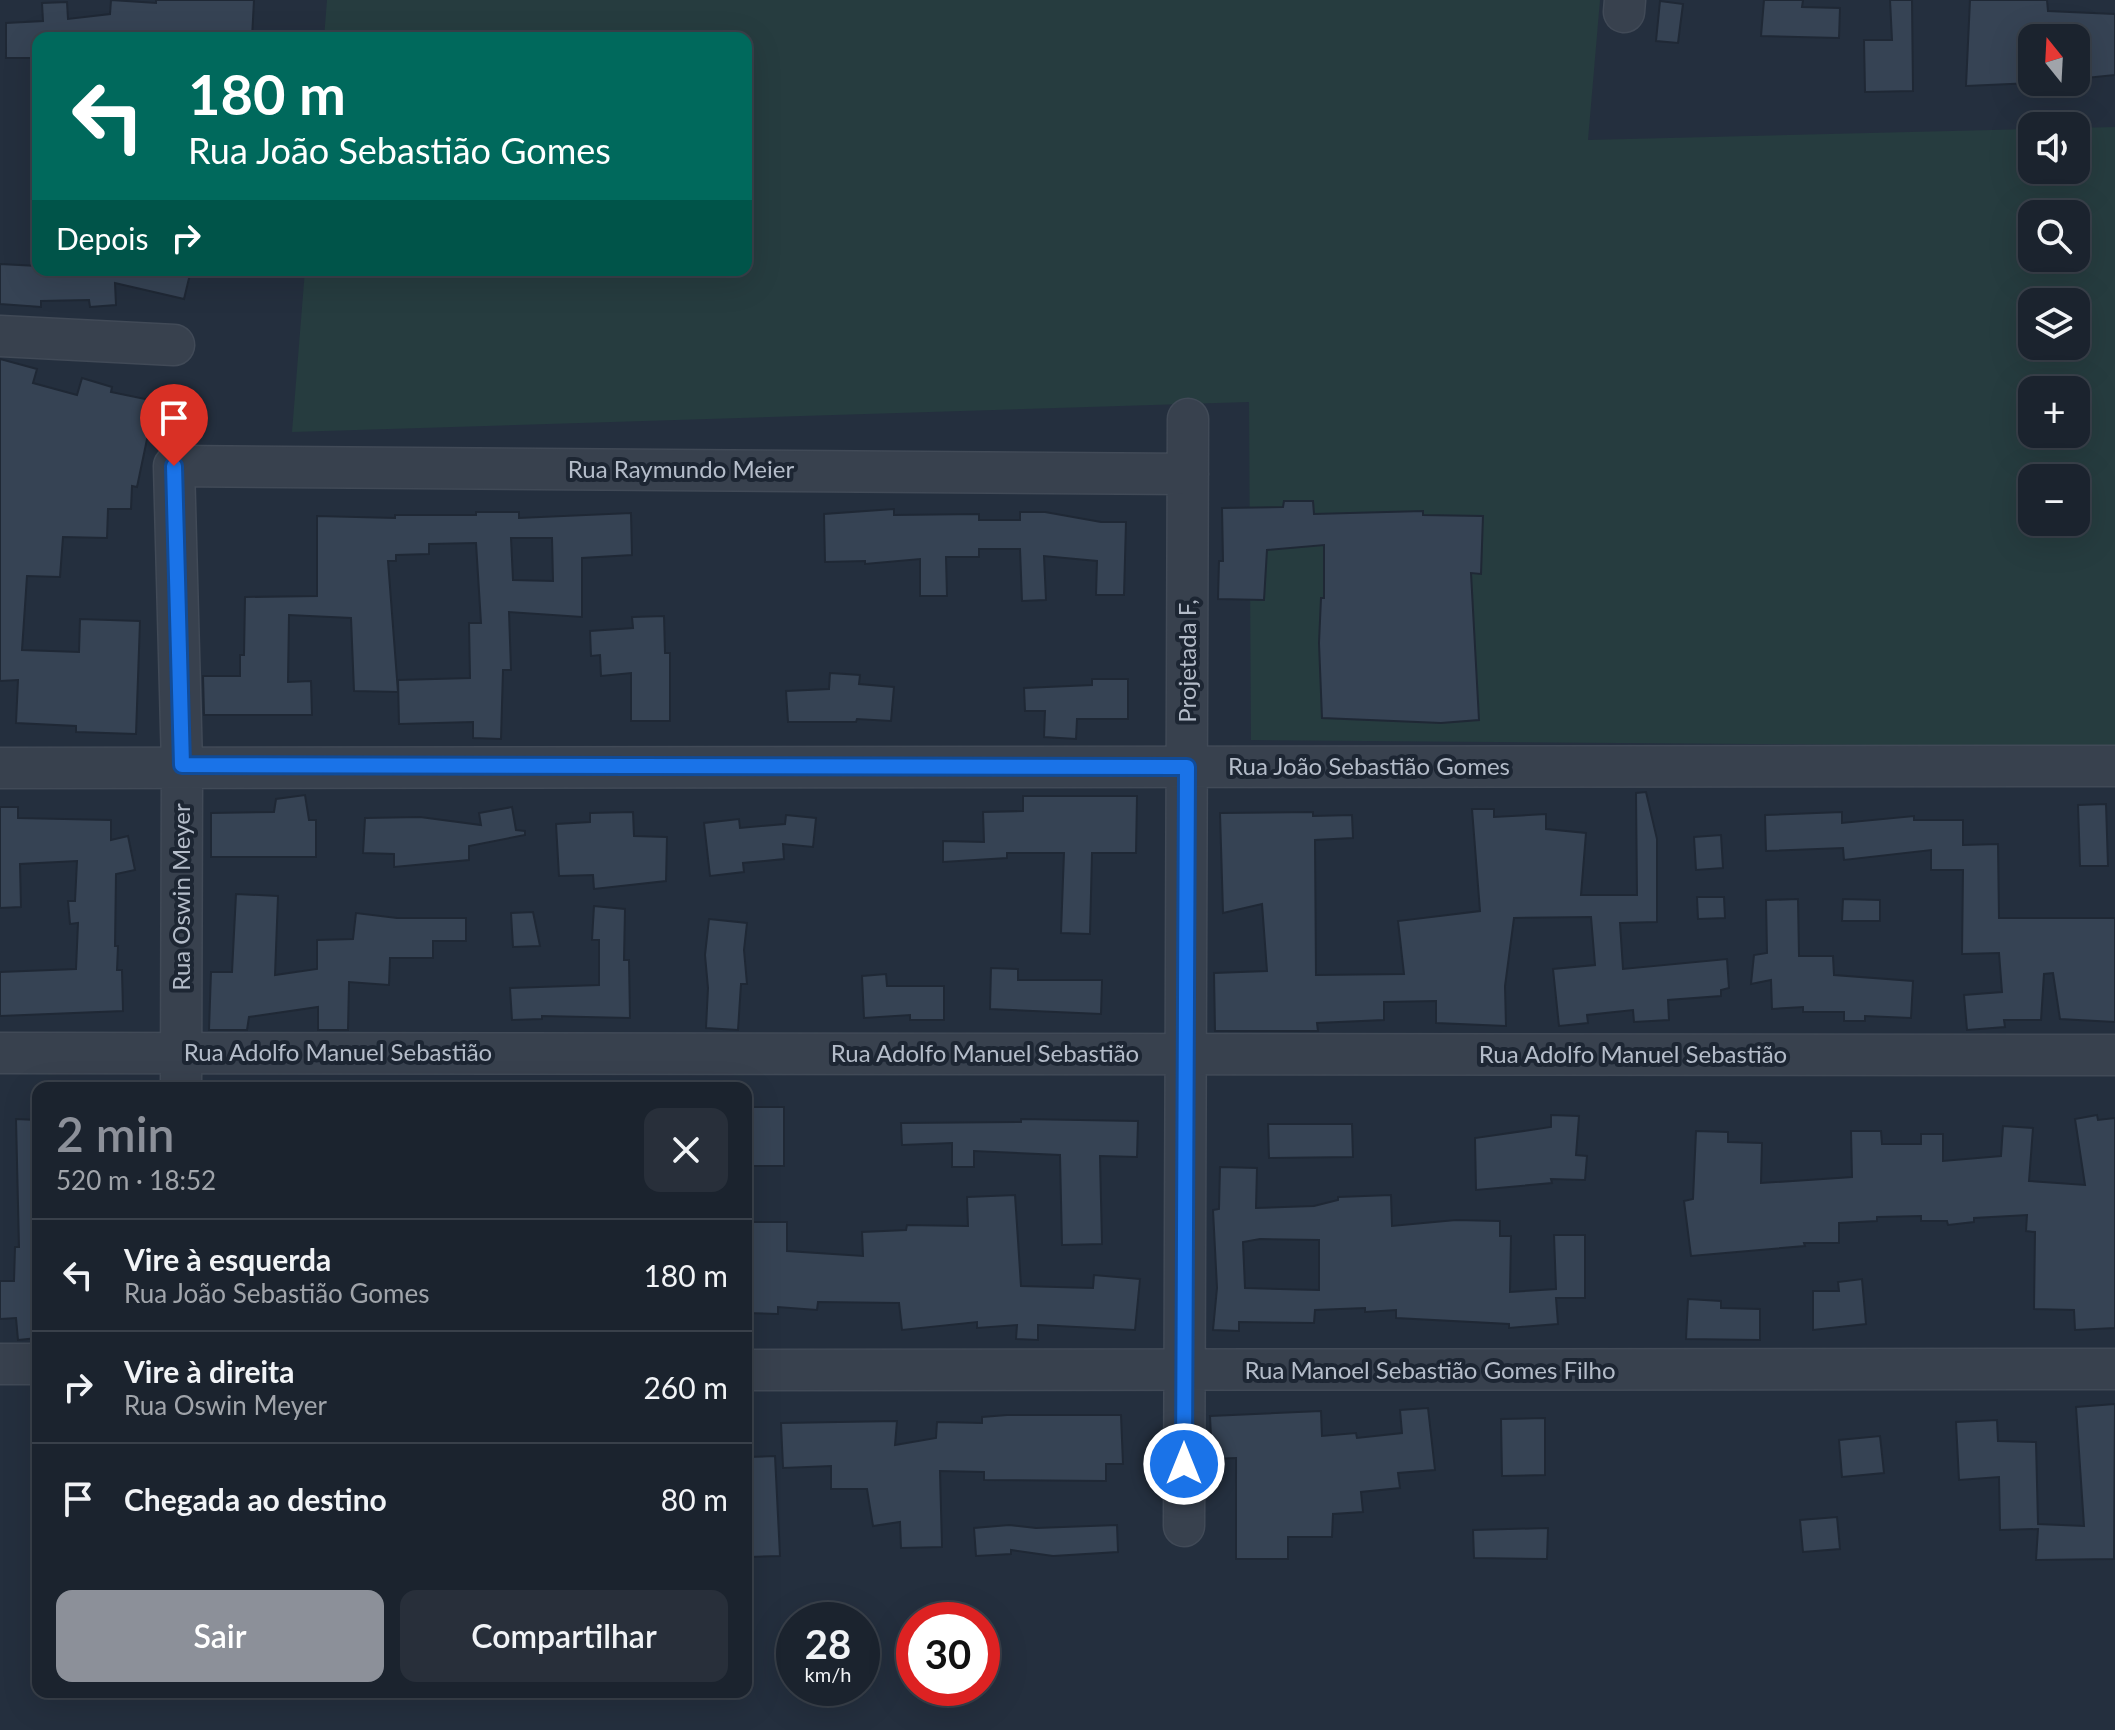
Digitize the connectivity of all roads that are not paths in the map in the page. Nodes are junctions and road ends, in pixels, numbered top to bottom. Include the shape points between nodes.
1 (0, 336) edge
2 (174, 345) dead end
3 (1188, 419) dead end
4 (174, 466) joint
5 (1188, 474) junction
6 (182, 765) junction
7 (2115, 766) edge
8 (1187, 767) junction
9 (0, 768) edge
10 (0, 1053) edge
11 (1186, 1054) junction
12 (2115, 1055) edge
13 (181, 1070) edge
14 (0, 1364) edge
15 (32, 1364) edge
16 (2115, 1369) edge
17 (752, 1370) edge
18 (1185, 1372) junction
19 (1184, 1526) dead end

1 - 2 street
3 - 5 street, Projetada F,
4 - 5 street, Rua Raymundo Meier
4 - 6 street, Rua Oswin Meyer
5 - 8 street, Projetada F,
6 - 8 street, Rua João Sebastião Gomes
6 - 9 street, Rua João Sebastião Gomes
6 - 13 street, Rua Oswin Meyer
7 - 8 street, Rua João Sebastião Gomes
8 - 11 street, Projetada F,
10 - 13 street, Rua Adolfo Manuel Sebastião
11 - 12 street, Rua Adolfo Manuel Sebastião
11 - 13 street, Rua Adolfo Manuel Sebastião
11 - 18 street, Projetada F,
14 - 15 street
16 - 18 street, Rua Manoel Sebastião Gomes Filho
17 - 18 street, Rua Manoel Sebastião Gomes Filho
18 - 19 street, Projetada F,

